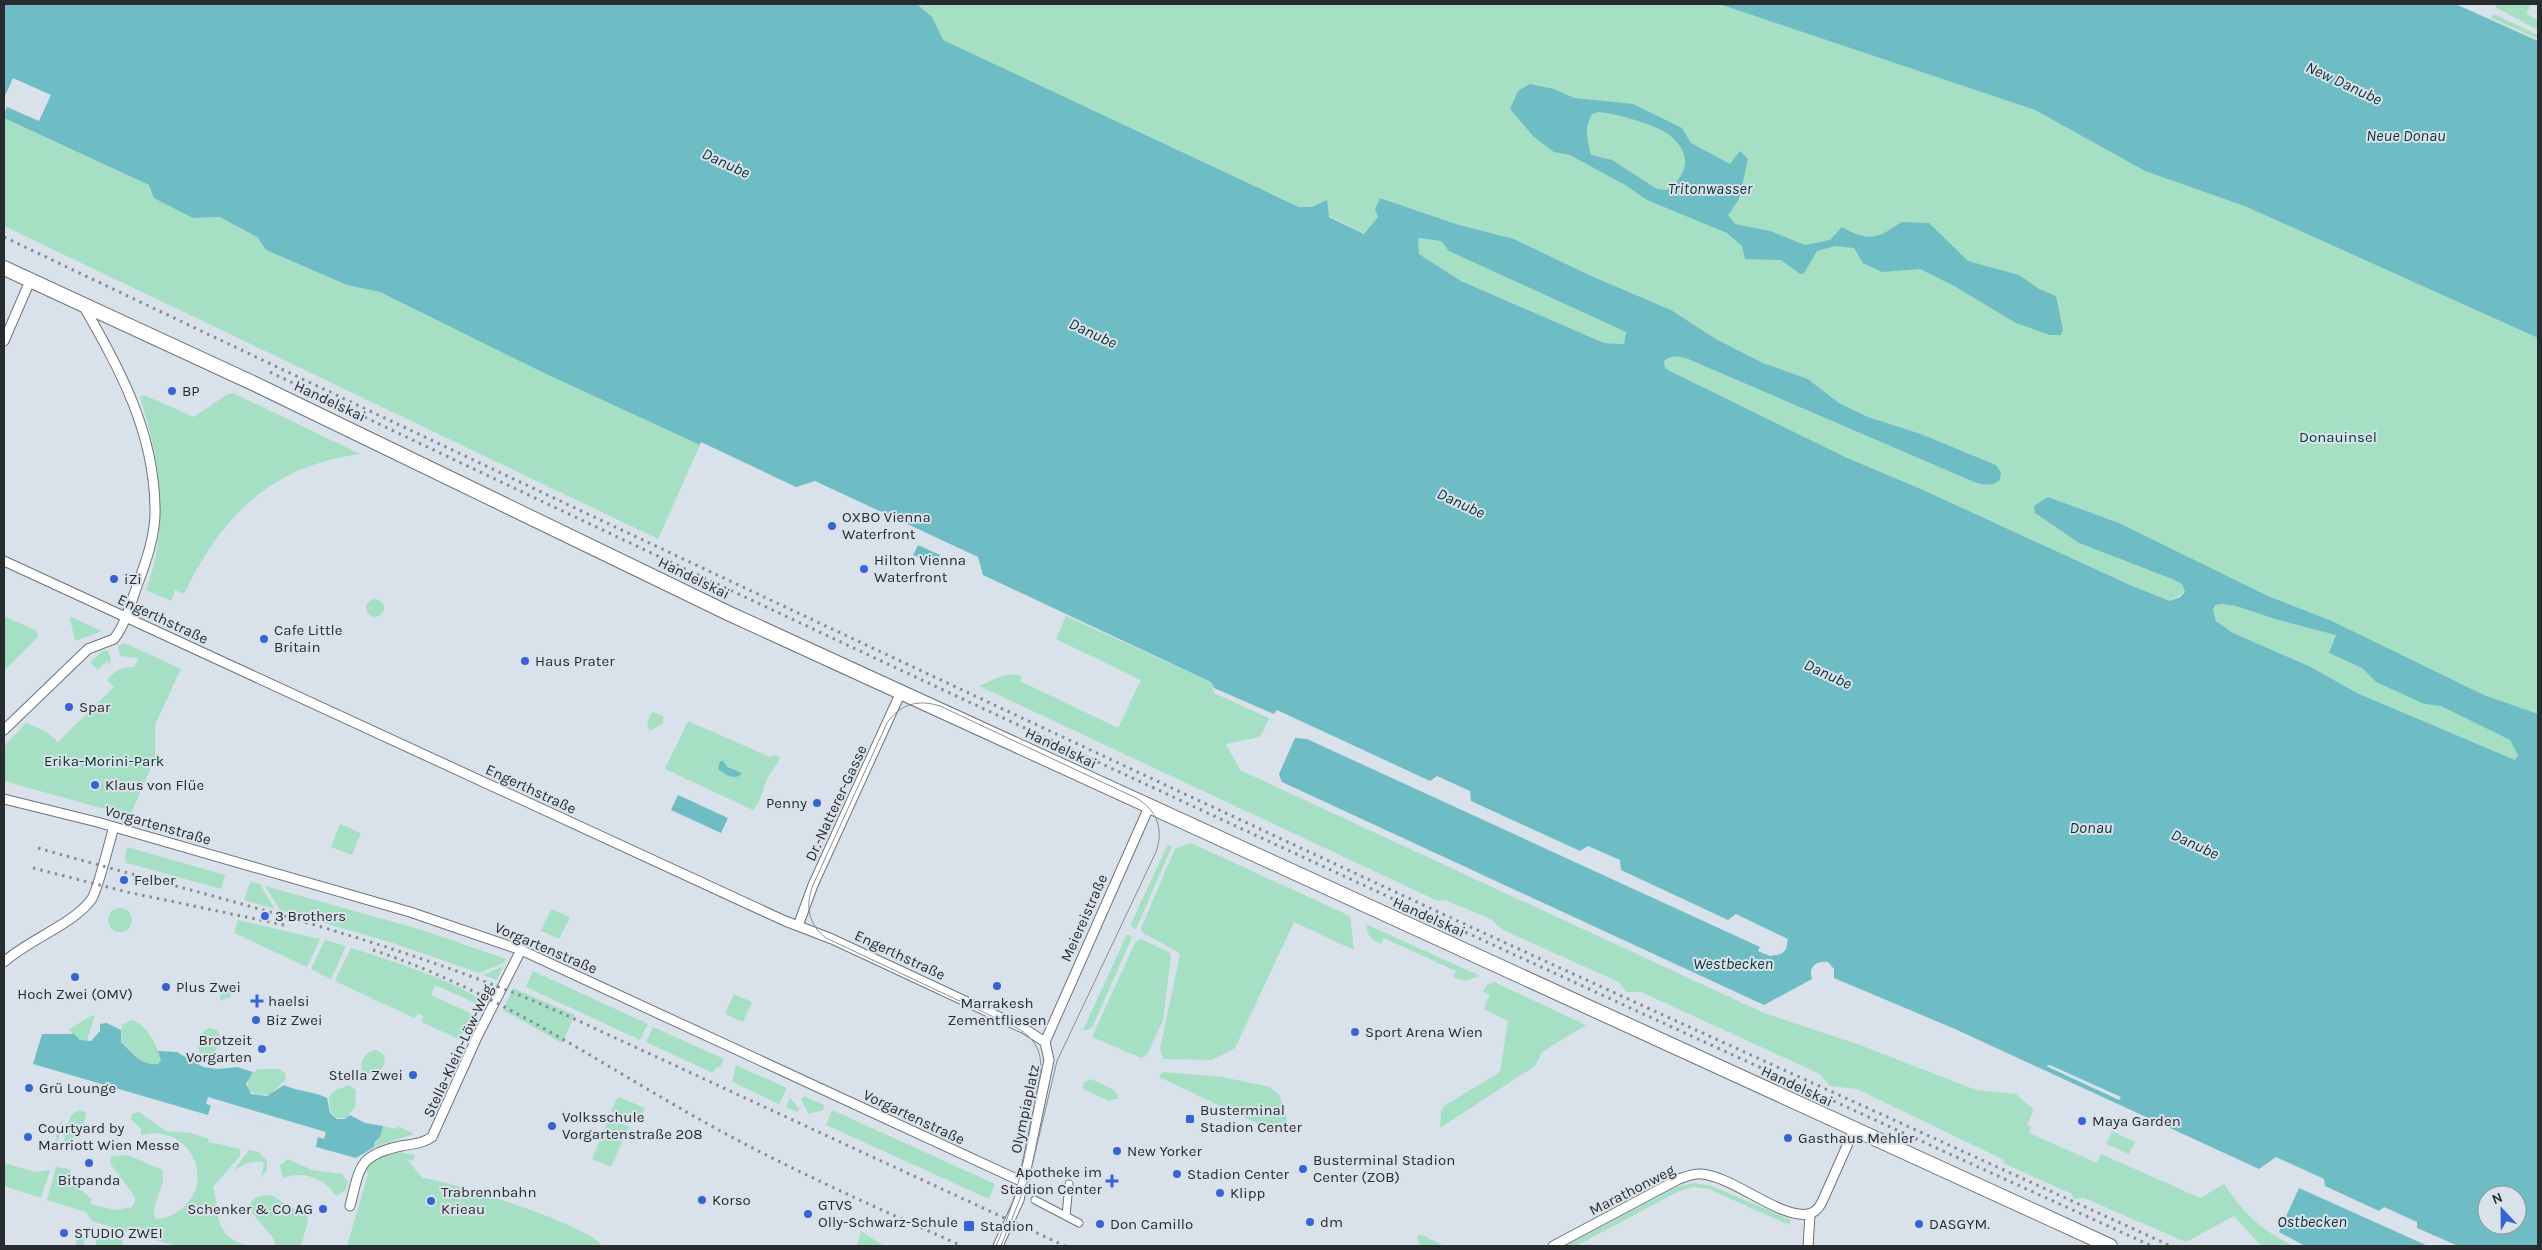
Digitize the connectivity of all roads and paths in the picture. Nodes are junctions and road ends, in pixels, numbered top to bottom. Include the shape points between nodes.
1 (4, 268) edge
2 (30, 281) junction
3 (82, 305) junction
4 (4, 341) edge
5 (4, 561) edge
6 (124, 616) junction
7 (901, 692) junction
8 (4, 730) edge
9 (4, 799) edge
10 (1149, 807) junction
11 (114, 827) junction
12 (798, 926) junction
13 (522, 950) junction
14 (4, 962) edge
15 (1045, 1042) junction
16 (1854, 1130) junction
17 (1023, 1182) junction
18 (1069, 1184) dead end
19 (1035, 1200) dead end
20 (350, 1206) dead end
21 (1810, 1214) junction
22 (1066, 1216) junction
23 (1079, 1223) dead end
24 (2091, 1242) edge
25 (1810, 1245) edge
26 (998, 1246) edge
27 (1553, 1246) edge
28 (2110, 1246) edge

1 - 2 main road, Handelskai
2 - 3 main road, Handelskai
2 - 4 street
3 - 6 street via 126,384 146,442 152,482 155,509 150,548
3 - 7 main road, Handelskai via 222,368 730,614
5 - 6 street, Engerthstraße
6 - 8 street via 114,639 88,649
6 - 12 street, Engerthstraße
7 - 10 main road, Handelskai
7 - 12 street, Dr.-Natterer-Gasse via 813,885
9 - 11 street, Vorgartenstraße
10 - 15 street, Meiereistraße
10 - 16 main road, Handelskai
11 - 13 street, Vorgartenstraße via 410,912
11 - 14 street via 92,899
12 - 15 street, Engerthstraße via 1025,1029
13 - 17 street, Vorgartenstraße
13 - 20 street, Stella-Klein-Löw-Weg via 477,1037 432,1137 425,1142 381,1152 365,1161 359,1169
15 - 17 street, Olympiaplatz via 1049,1060
16 - 21 street via 1818,1210
16 - 24 main road, Handelskai
17 - 26 street via 1019,1200
18 - 22 street
19 - 22 street
21 - 25 street
21 - 27 street, Marathonweg via 1788,1211 1719,1178 1700,1174 1679,1179
22 - 23 street
24 - 28 main road, Handelskai

